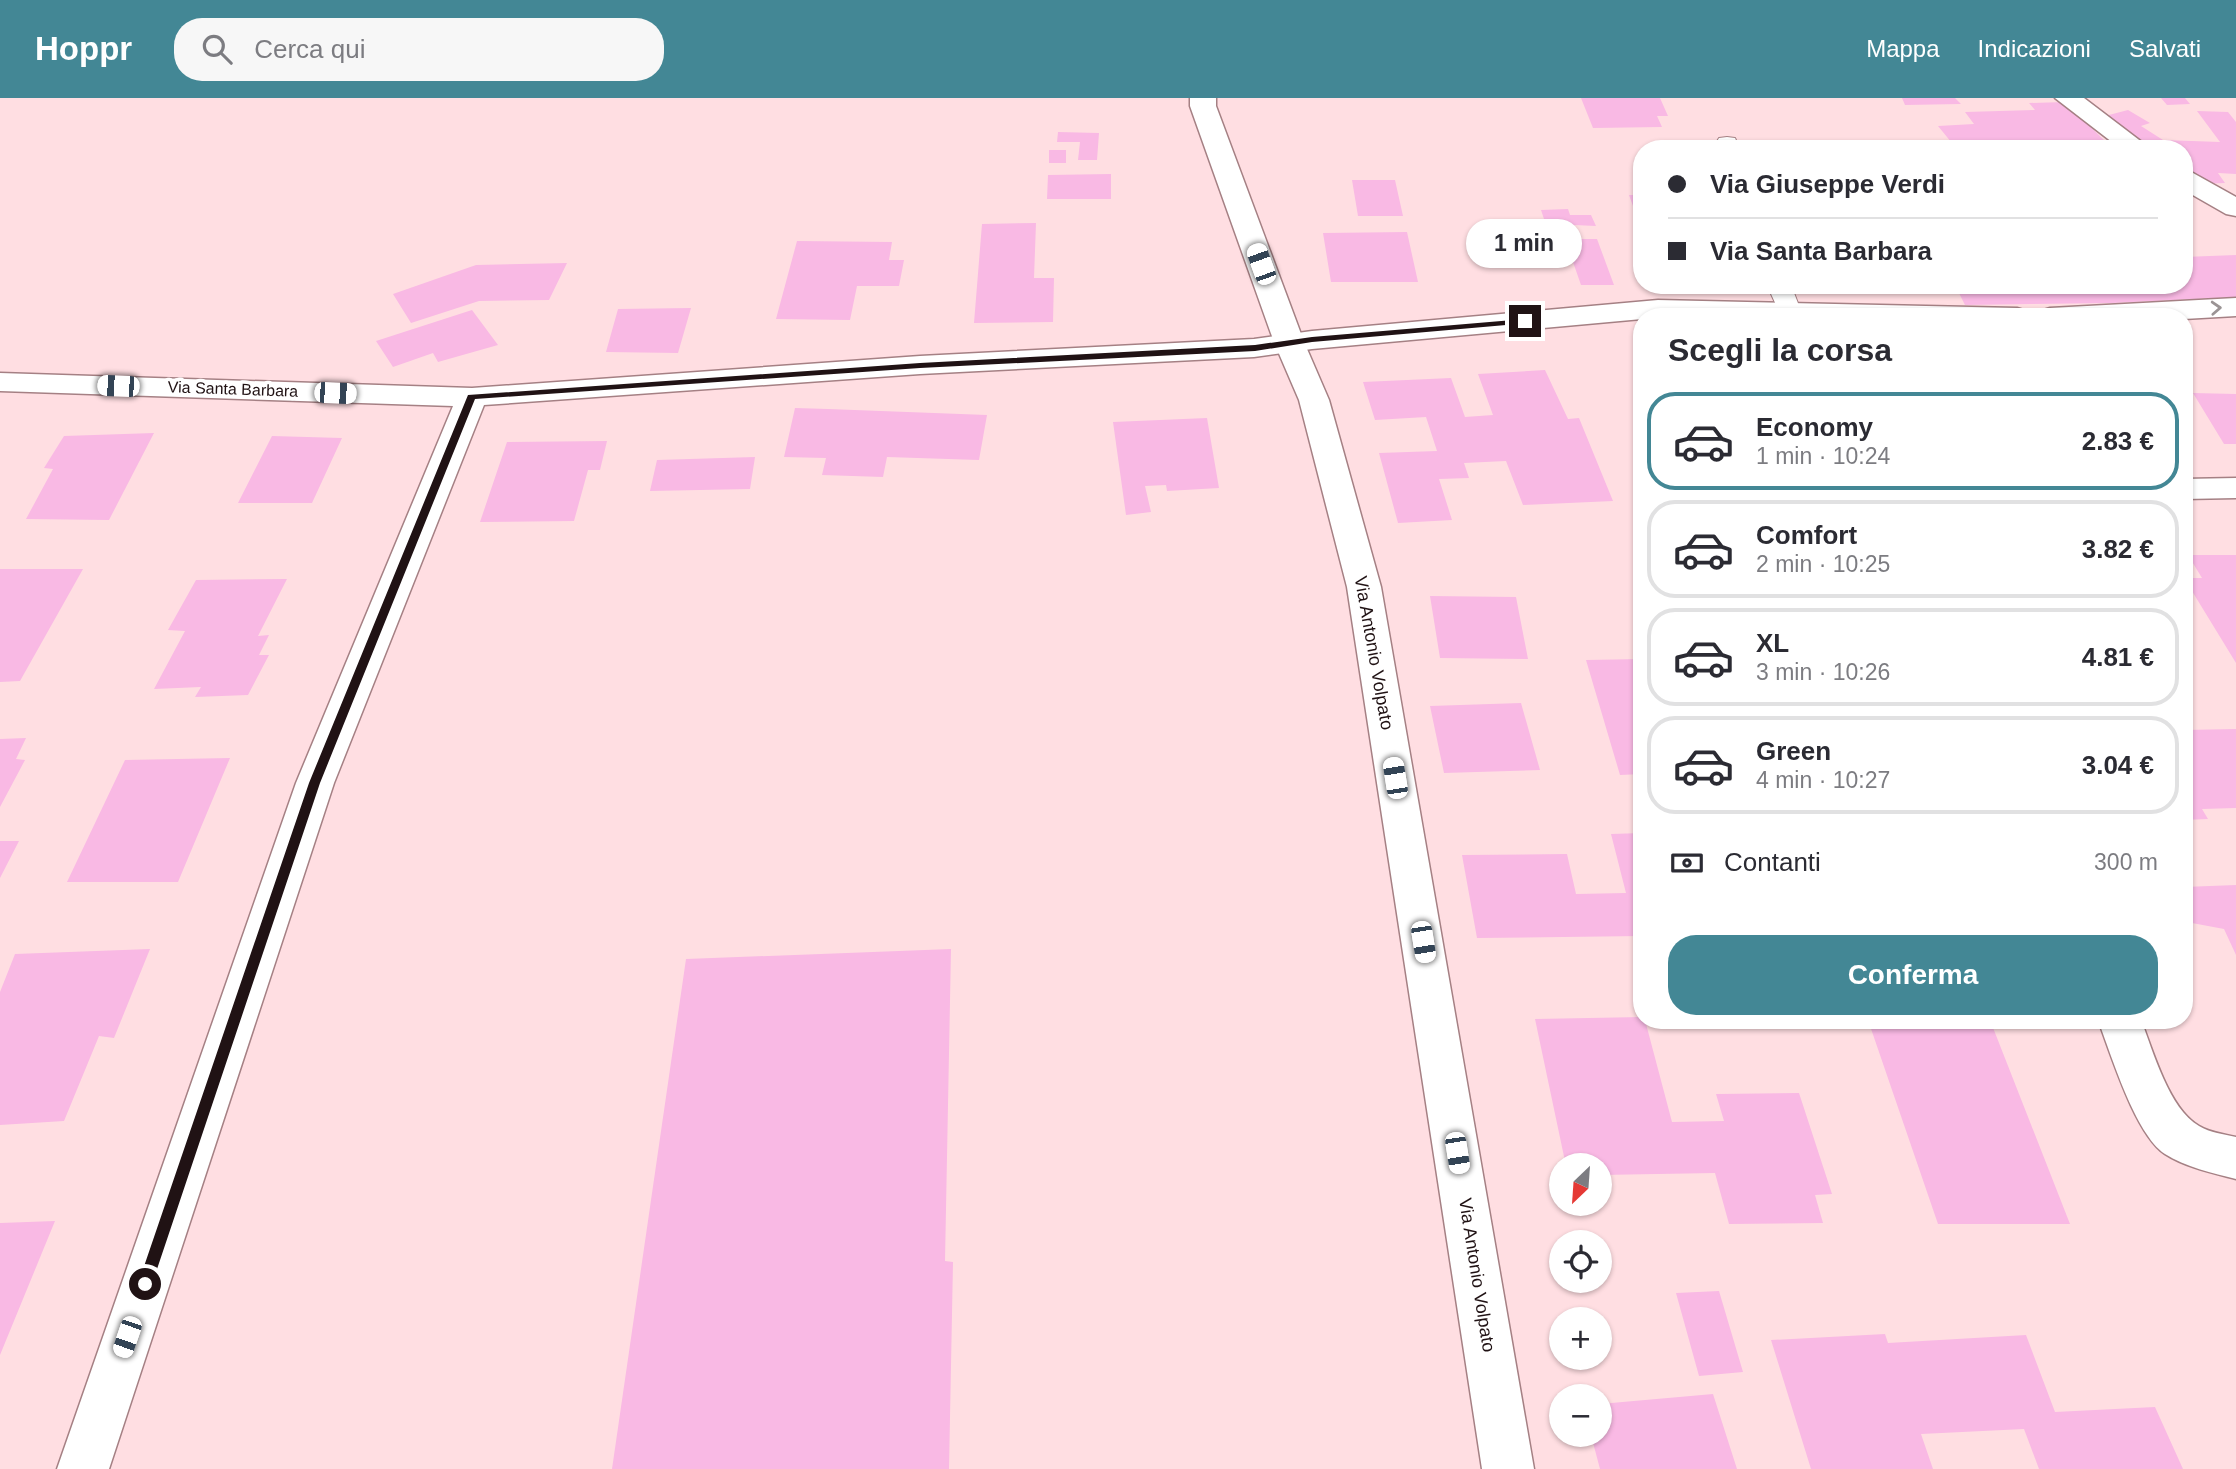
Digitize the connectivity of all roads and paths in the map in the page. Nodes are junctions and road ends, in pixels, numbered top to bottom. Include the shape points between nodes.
1 (2068, 98) edge
2 (1201, 101) edge
3 (2126, 140) edge
4 (2193, 184) edge
5 (2236, 208) edge
6 (1784, 298) edge
7 (2236, 307) edge
8 (1669, 308) edge
9 (1806, 308) edge
10 (2193, 309) edge
11 (1633, 311) edge
12 (1289, 342) junction
13 (0, 382) edge
14 (472, 397) junction
15 (2236, 488) edge
16 (2193, 489) edge
17 (2123, 1029) edge
18 (2236, 1158) edge
19 (83, 1469) edge
20 (1508, 1469) edge

1 - 3 street
2 - 12 street, Via Antonio Volpato
4 - 5 street
6 - 8 street, Via Santa Barbara
6 - 9 street, Via Santa Barbara
10 -> 7 street
11 - 12 street, Via Santa Barbara
12 - 14 street, Via Santa Barbara via 1255,348 920,365
12 - 20 street, Via Antonio Volpato via 1314,400 1364,587
13 - 14 street, Via Santa Barbara
14 - 19 street via 314,783
15 - 16 street
17 - 18 street via 2164,1124 2191,1144

